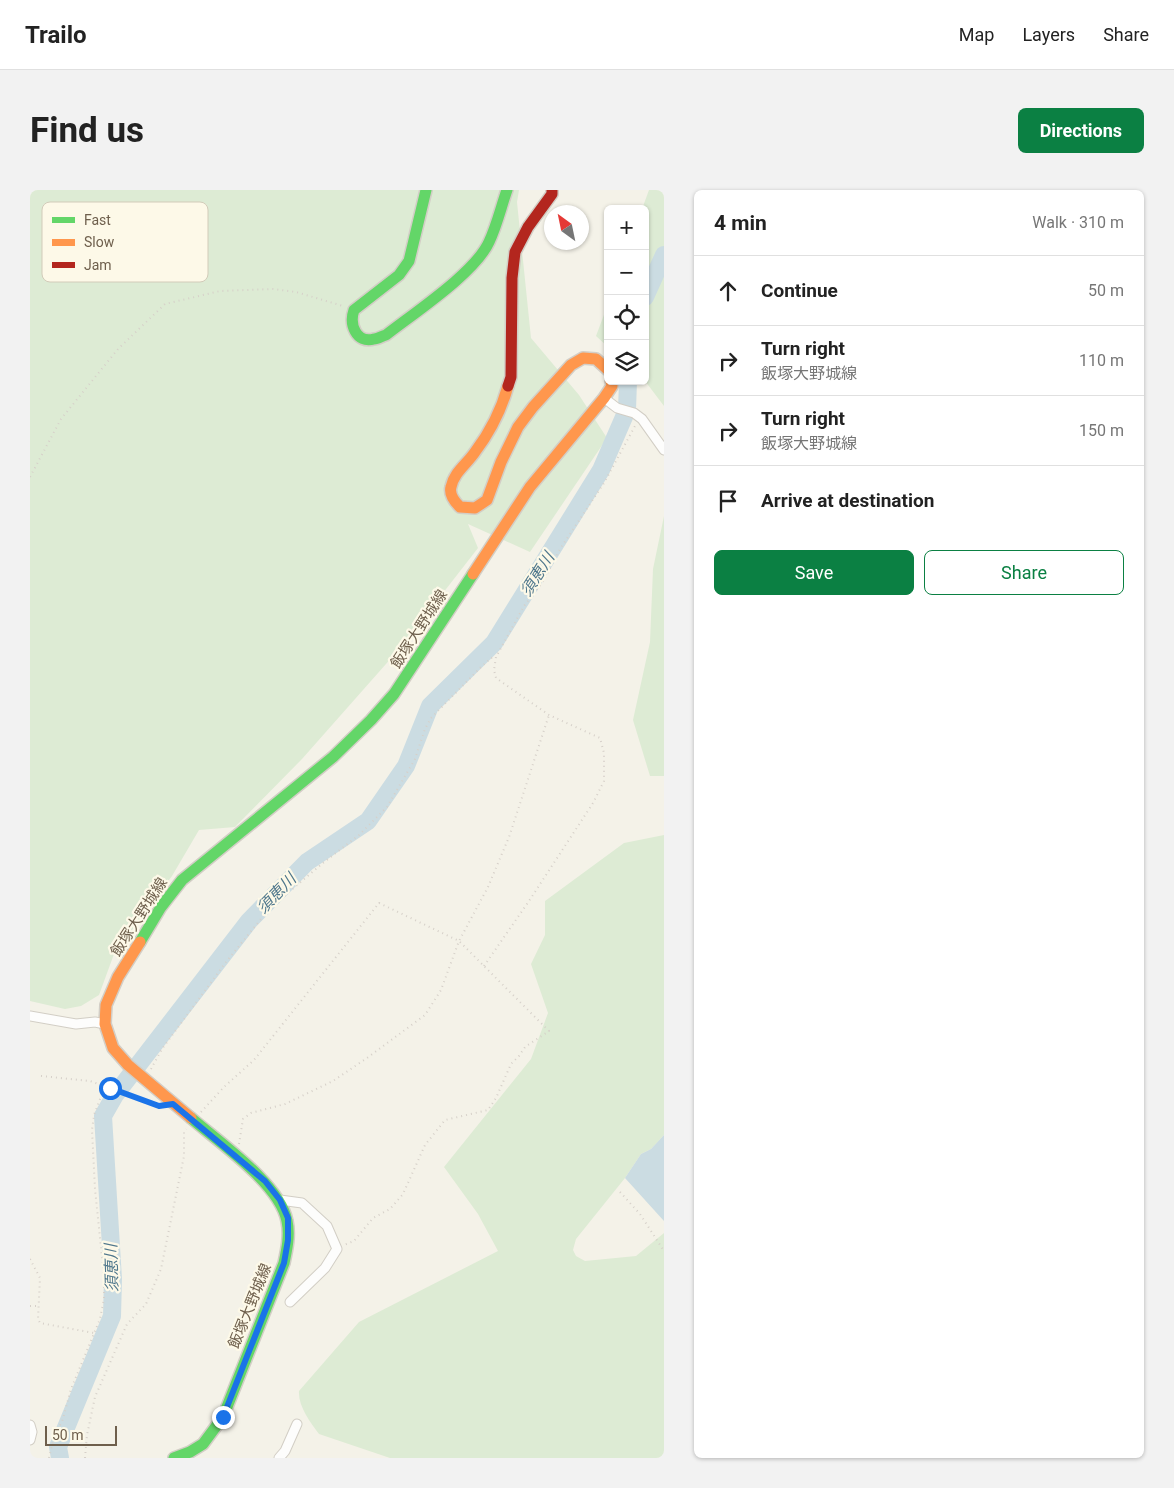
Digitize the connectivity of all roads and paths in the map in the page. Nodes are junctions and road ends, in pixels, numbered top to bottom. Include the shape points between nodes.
1 (426, 190) edge
2 (507, 190) edge
3 (552, 190) edge
4 (354, 310) junction
5 (604, 366) edge
6 (612, 385) edge
7 (604, 398) junction
8 (642, 419) junction
9 (664, 450) edge
10 (30, 477) edge
11 (496, 657) junction
12 (549, 715) junction
13 (459, 941) junction
14 (484, 966) junction
15 (30, 1016) edge
16 (105, 1024) junction
17 (41, 1076) dead end
18 (143, 1078) junction
19 (105, 1086) junction
20 (173, 1104) junction
21 (193, 1120) junction
22 (236, 1157) junction
23 (620, 1192) dead end
24 (280, 1200) junction
25 (337, 1248) junction
26 (664, 1251) edge
27 (30, 1259) edge
28 (290, 1302) dead end
29 (30, 1306) edge
30 (38, 1306) junction
31 (94, 1333) junction
32 (297, 1424) dead end
33 (30, 1425) edge
34 (30, 1440) edge
35 (49, 1458) edge
36 (85, 1458) edge
37 (178, 1458) edge
38 (279, 1458) edge

1 - 4 main road via 409,260 399,275
2 - 4 main road via 489,243 454,282 386,335 373,340 362,338 353,329 351,319
3 - 5 main road via 515,252 511,377 501,411 475,453 457,472 450,488 452,499 460,507 475,508 487,500 501,462 533,407 571,365 583,358 596,359
4 - 10 path via 296,292 273,289 220,291 165,304 118,349 61,419
6 - 7 main road, 飯塚大野城線
7 - 8 street via 616,408
7 - 16 main road, 飯塚大野城線 via 530,487 394,694 377,714 333,757 182,880 161,907 118,977 106,1005
8 - 9 street
8 - 11 path via 542,583 524,606
11 - 12 path via 496,678
11 - 18 path via 480,668 431,718 415,759 387,807 359,836 270,908 226,962
12 - 13 path via 509,837
12 - 14 path via 600,738 604,753 604,781 529,902
13 - 14 path
13 - 21 path via 379,903 254,1060
13 - 22 path via 441,990 425,1015 333,1081 285,1104 251,1113 243,1119
14 - 25 path via 549,1031 524,1047 511,1064 488,1110 445,1120 426,1145 403,1194 390,1208 373,1218 354,1241
15 - 16 street via 76,1024
16 - 18 main road, 飯塚大野城線 via 113,1048
17 - 19 path via 90,1081
18 - 20 main road, 飯塚大野城線
19 - 20 path via 159,1106
19 - 31 path via 92,1130 104,1277 104,1299
20 - 21 main road, 飯塚大野城線
21 - 22 main road, 飯塚大野城線
21 - 36 path via 184,1132 184,1156 161,1269 146,1304 127,1324 95,1397
22 - 24 main road, 飯塚大野城線 via 265,1181
23 - 26 path via 640,1214
24 - 25 street via 302,1203 327,1226
24 - 37 main road, 飯塚大野城線 via 288,1218 288,1240 280,1272 223,1417 211,1436 198,1448
25 - 28 street via 325,1268
27 - 30 path via 40,1278
29 - 30 path
30 - 31 path via 38,1319 42,1324
31 - 35 path via 71,1389 62,1422 55,1433
32 - 38 street
33 - 34 street

